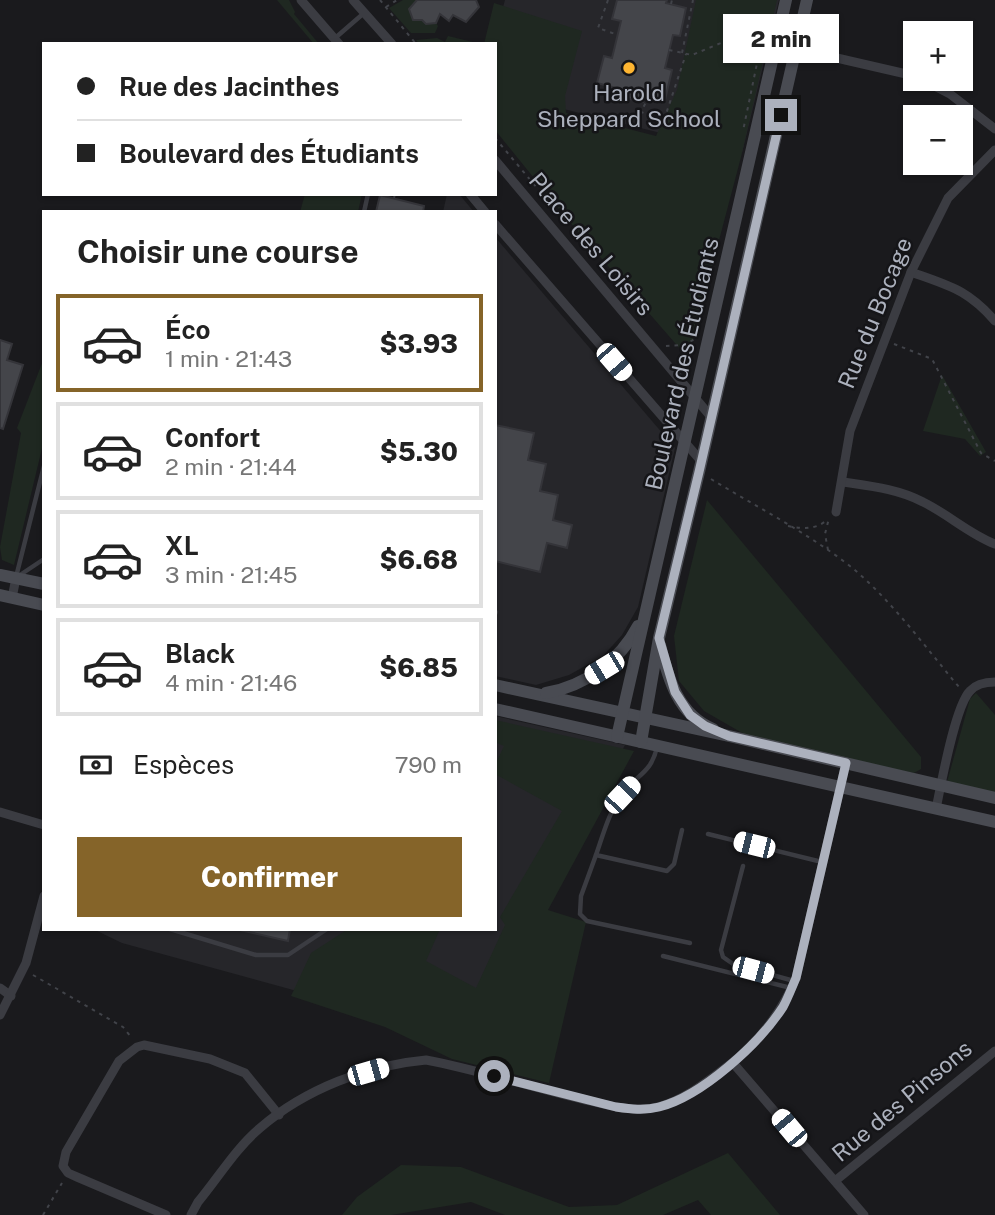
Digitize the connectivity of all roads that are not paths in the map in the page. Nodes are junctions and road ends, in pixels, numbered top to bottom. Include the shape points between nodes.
1 (301, 0) edge
2 (353, 0) edge
3 (786, 0) edge
4 (807, 0) edge
5 (364, 13) junction
6 (337, 41) edge
7 (390, 42) edge
8 (776, 44) junction
9 (796, 48) junction
10 (903, 73) edge
11 (944, 91) edge
12 (995, 129) edge
13 (995, 150) edge
14 (497, 164) edge
15 (472, 196) edge
16 (483, 210) edge
17 (497, 226) edge
18 (911, 272) junction
19 (995, 321) edge
20 (695, 398) junction
21 (712, 418) junction
22 (684, 444) junction
23 (702, 462) junction
24 (42, 474) edge
25 (843, 482) junction
26 (836, 512) dead end
27 (995, 544) edge
28 (42, 560) edge
29 (0, 575) edge
30 (16, 578) junction
31 (42, 584) edge
32 (6, 597) edge
33 (42, 605) edge
34 (645, 613) junction
35 (659, 638) junction
36 (995, 682) edge
37 (497, 685) edge
38 (539, 694) junction
39 (497, 709) edge
40 (622, 712) junction
41 (646, 718) junction
42 (729, 736) junction
43 (617, 737) junction
44 (641, 742) junction
45 (657, 746) junction
46 (846, 763) junction
47 (941, 785) junction
48 (841, 789) junction
49 (995, 798) edge
50 (936, 809) junction
51 (0, 812) edge
52 (995, 822) edge
53 (42, 824) edge
54 (681, 830) dead end
55 (708, 834) dead end
56 (596, 855) junction
57 (823, 862) junction
58 (743, 866) dead end
59 (42, 902) edge
60 (177, 931) edge
61 (324, 931) edge
62 (690, 943) dead end
63 (663, 956) dead end
64 (793, 985) junction
65 (0, 988) edge
66 (11, 996) junction
67 (0, 1015) edge
68 (995, 1051) edge
69 (733, 1063) junction
70 (279, 1115) junction
71 (835, 1181) junction
72 (166, 1215) edge
73 (191, 1215) edge
74 (864, 1215) edge

1 - 6 street
2 - 5 street
3 - 8 street, Boulevard des Étudiants
4 - 9 street, Boulevard des Étudiants
5 - 6 lane
5 - 7 street
8 - 9 street
8 - 20 street, Boulevard des Étudiants
9 - 10 street
9 - 21 street, Boulevard des Étudiants
11 - 12 street
13 - 18 street, Rue du Bocage via 948,198
14 - 20 street, Place des Loisirs
15 - 16 street
17 - 22 street
18 - 19 street via 961,290
18 - 25 street, Rue du Bocage via 850,430
20 - 21 street, Place des Loisirs
20 - 22 street, Boulevard des Étudiants
21 - 23 street, Boulevard des Étudiants
22 - 23 street
22 - 34 street, Boulevard des Étudiants
23 - 35 street, Boulevard des Étudiants
24 - 30 lane
25 - 26 street, Rue du Bocage
25 - 27 street via 913,497
28 - 30 lane
29 - 30 street
30 - 31 street
30 - 32 street
32 - 33 street
34 - 38 street via 625,647 604,668 564,688
34 - 40 street, Boulevard des Étudiants
35 - 41 street, Boulevard des Étudiants
35 - 42 street via 668,675 682,705 705,726
36 - 47 street via 967,693
37 - 38 street
38 - 40 street
39 - 43 street
40 - 41 street
40 - 43 street, Boulevard des Étudiants
41 - 42 street
41 - 44 street, Boulevard des Étudiants
42 - 46 street
43 - 44 street
44 - 45 street
45 - 48 street
45 - 56 lane via 651,766 622,795
46 - 47 street
46 - 48 street
47 - 49 street
47 - 50 street
48 - 50 street
48 - 57 street
50 - 52 street
51 - 53 street
54 - 56 lane via 674,864 667,871
55 - 57 lane
56 - 62 lane via 581,895 580,915
57 - 64 street
58 - 64 lane via 723,957
59 - 66 street
60 - 61 lane via 256,955 288,955
63 - 64 lane
64 - 69 street via 769,1025
65 - 66 street
66 - 67 street
68 - 71 street, Rue des Pinsons
69 - 70 street via 676,1100 636,1110 450,1065 408,1062 324,1087
69 - 71 street
70 - 72 street via 251,1078 232,1067 157,1046 137,1047 119,1061 66,1152 63,1166 68,1173
70 - 73 street via 238,1152
71 - 74 street

